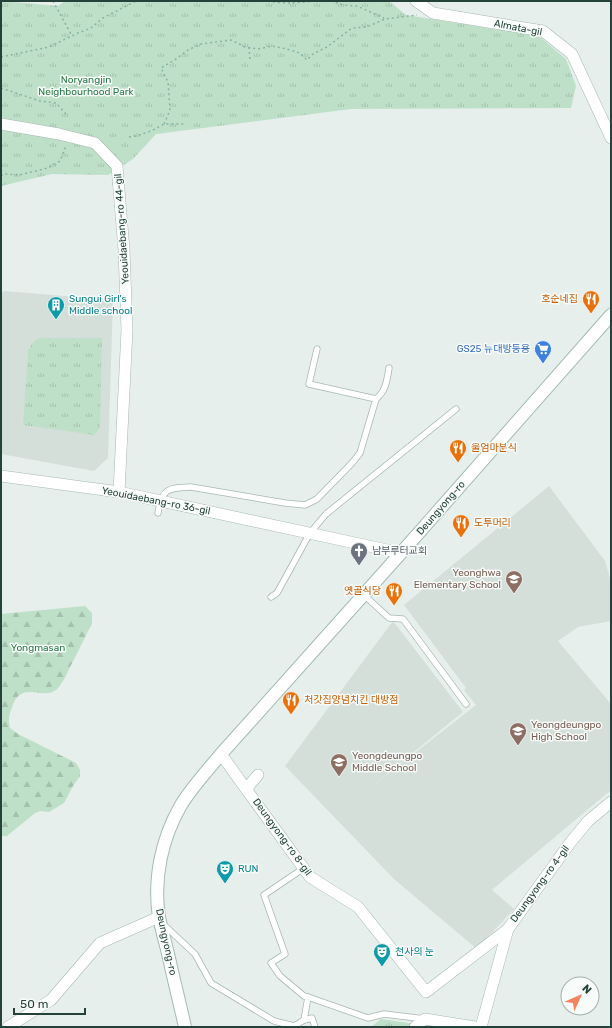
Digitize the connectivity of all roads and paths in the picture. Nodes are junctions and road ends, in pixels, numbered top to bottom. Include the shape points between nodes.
1 (53, 1) edge
2 (136, 1) edge
3 (268, 1) edge
4 (313, 1) edge
5 (331, 1) edge
6 (416, 1) edge
7 (433, 13) junction
8 (385, 19) junction
9 (72, 36) junction
10 (249, 47) junction
11 (1, 57) edge
12 (250, 61) dead end
13 (1, 88) edge
14 (67, 115) dead end
15 (1, 124) edge
16 (164, 124) junction
17 (185, 124) dead end
18 (70, 137) junction
19 (129, 137) dead end
20 (611, 138) edge
21 (2, 173) edge
22 (1, 176) edge
23 (611, 315) edge
24 (317, 349) dead end
25 (389, 368) dead end
26 (376, 399) junction
27 (456, 409) dead end
28 (1, 476) edge
29 (119, 492) junction
30 (160, 500) junction
31 (158, 513) dead end
32 (310, 533) junction
33 (401, 553) junction
34 (364, 595) junction
35 (271, 597) dead end
36 (466, 704) dead end
37 (221, 754) junction
38 (258, 776) dead end
39 (246, 789) junction
40 (611, 802) edge
41 (304, 868) junction
42 (160, 920) junction
43 (508, 929) junction
44 (308, 997) junction
45 (425, 1019) junction
46 (304, 1020) junction
47 (8, 1027) edge
48 (185, 1027) edge
49 (315, 1027) edge
50 (415, 1027) edge
51 (475, 1027) edge
52 (481, 1027) edge

1 - 9 path
2 - 9 path via 103,18 91,28
3 - 4 path
5 - 8 path via 357,6
6 - 7 street, Almata-gil
7 - 8 path
7 - 20 street, Almata-gil via 543,30 572,54
8 - 10 path via 367,26 352,28 307,60 300,53 287,49 272,46 258,49
9 - 11 path via 50,47
10 - 12 path
10 - 16 path via 231,40 201,44 161,68 168,82 170,110
13 - 14 path via 56,104
15 - 18 street, Yeouidaebang-ro 44-gil
16 - 17 path
16 - 19 path via 151,131
18 - 21 path via 60,161 48,168 19,175
18 - 29 street, Yeouidaebang-ro 44-gil via 95,143 117,166 127,330
21 - 22 path
23 - 33 street, Deungyong-ro
24 - 26 lane via 309,384
25 - 26 lane via 382,394
26 - 30 lane via 360,454 317,499 305,505 191,487 166,491
27 - 32 lane via 326,514
28 - 29 street, Yeouidaebang-ro 36-gil
29 - 30 street, Yeouidaebang-ro 36-gil
30 - 31 lane
30 - 32 street, Yeouidaebang-ro 36-gil
32 - 33 street, Yeouidaebang-ro 36-gil
32 - 35 lane via 277,593
33 - 34 street, Deungyong-ro
34 - 36 lane via 389,618 403,619
34 - 37 street, Deungyong-ro
37 - 39 street
37 - 42 street, Deungyong-ro via 192,789 166,838 158,877
38 - 39 street, Deungyong-ro 8-gil
39 - 41 street, Deungyong-ro 8-gil
40 - 43 street, Deungyong-ro 4-gil via 588,821 570,843
41 - 43 street, Deungyong-ro 8-gil via 310,877 358,908 426,992
41 - 44 lane via 264,895 285,954 271,962 280,976
42 - 46 lane via 195,954 211,983 274,1022 294,1026
42 - 47 street via 100,943 51,1000
42 - 48 street, Deungyong-ro
43 - 52 street, Deungyong-ro 4-gil
44 - 45 lane via 368,1018 384,1014
44 - 46 lane
45 - 50 street
45 - 51 street
46 - 49 lane via 312,1018

